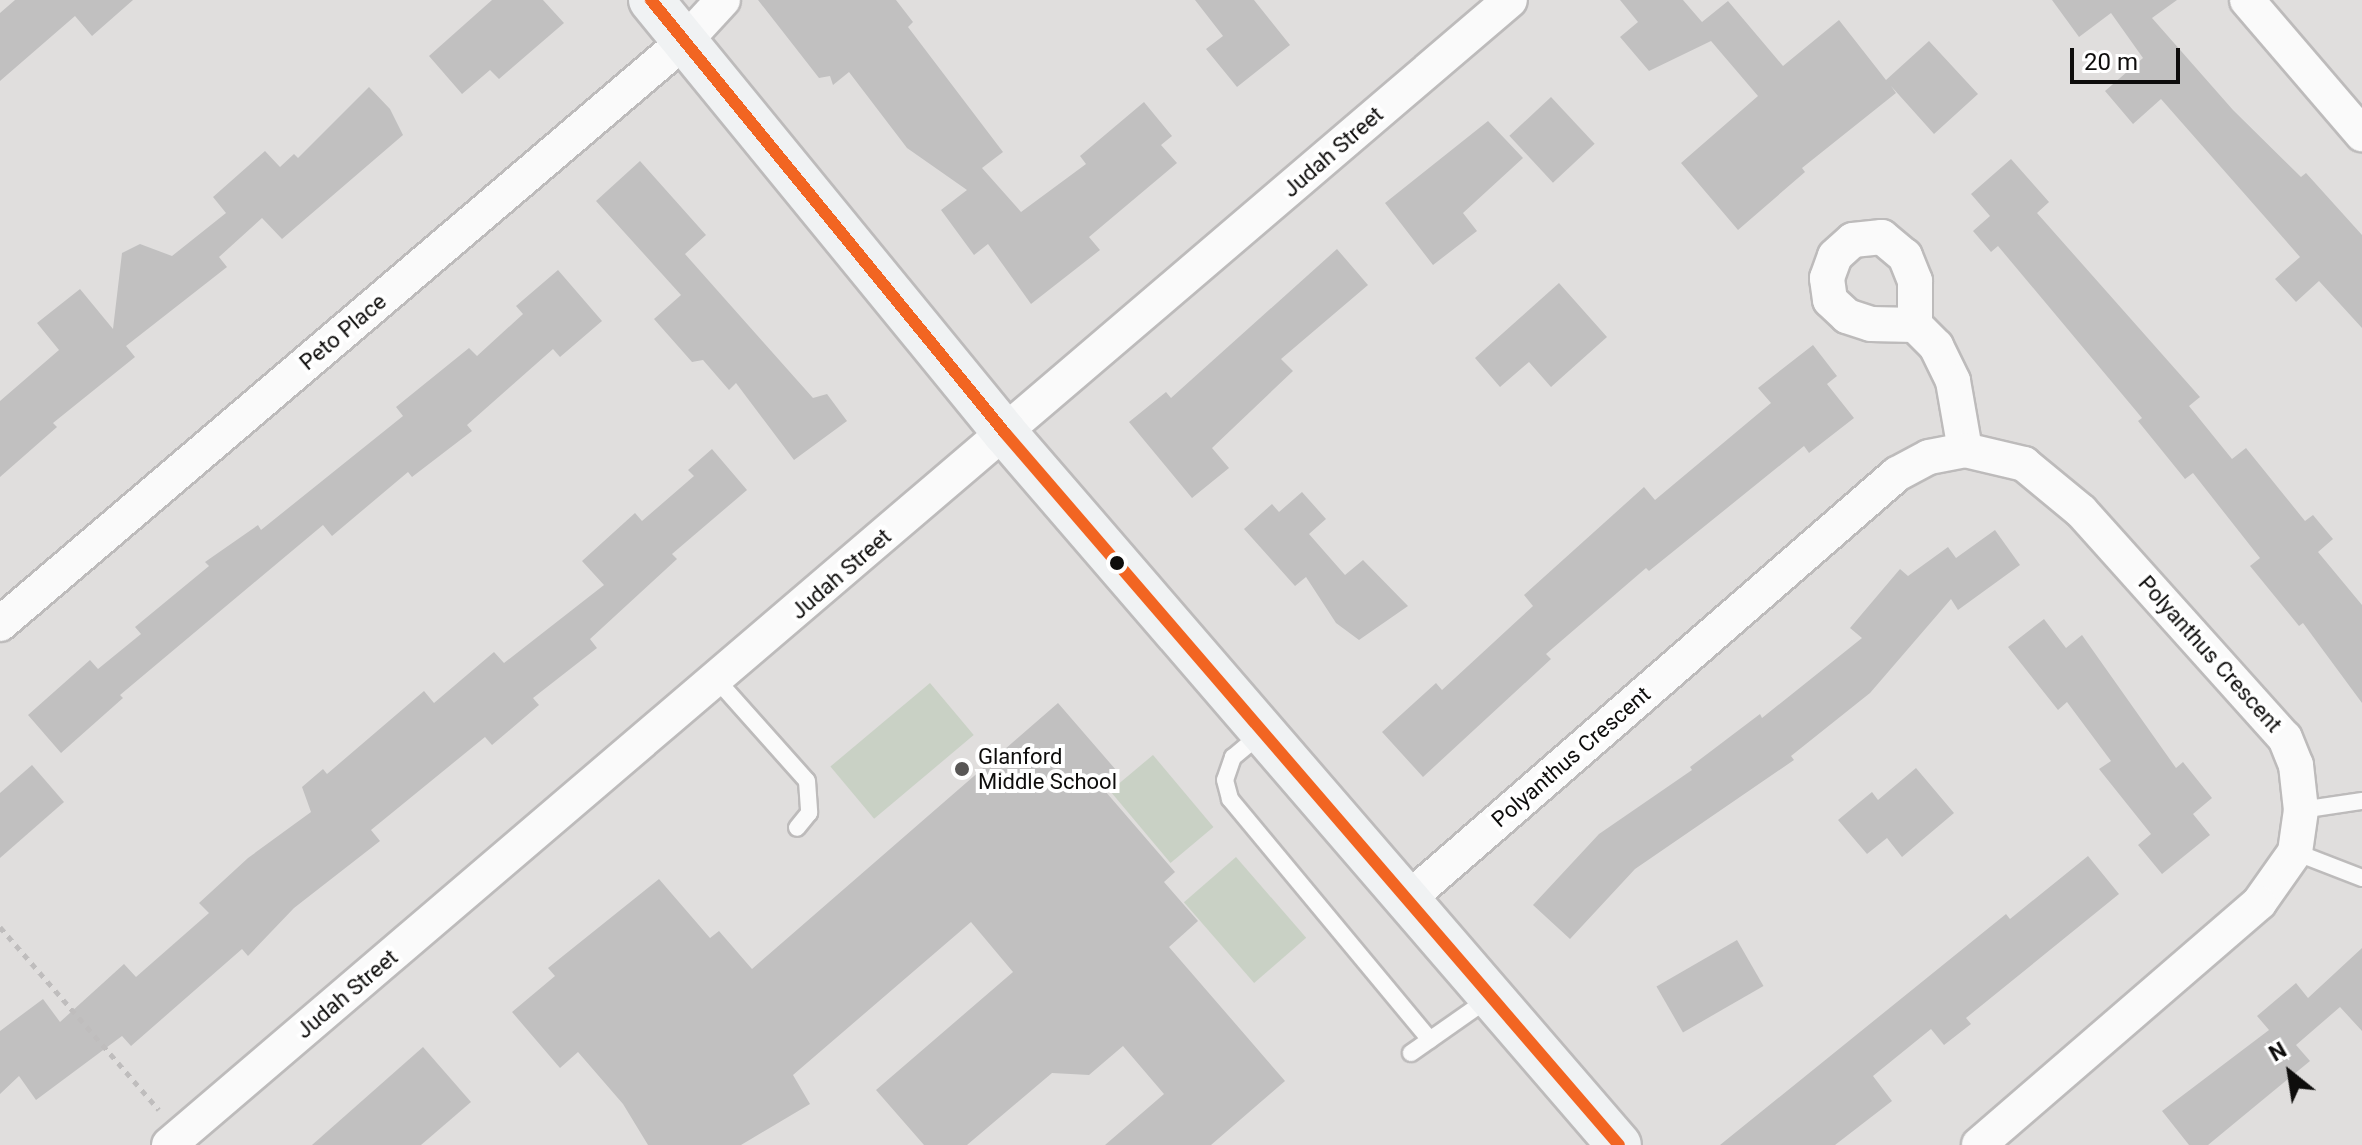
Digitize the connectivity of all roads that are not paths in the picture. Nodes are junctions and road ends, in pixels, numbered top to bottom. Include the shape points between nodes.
1 (651, 0) edge
2 (723, 0) edge
3 (1510, 0) edge
4 (2247, 0) edge
5 (687, 39) junction
6 (2362, 134) edge
7 (1915, 325) dead end
8 (1005, 433) junction
9 (1965, 450) junction
10 (0, 624) edge
11 (717, 680) junction
12 (1263, 732) junction
13 (2362, 801) edge
14 (2301, 810) junction
15 (797, 828) dead end
16 (2295, 852) junction
17 (2362, 878) edge
18 (1408, 899) junction
19 (1492, 996) junction
20 (1430, 1040) junction
21 (1411, 1053) dead end
22 (175, 1140) edge
23 (1619, 1145) edge
24 (1979, 1145) edge

1 - 5 main road
2 - 5 street, Peto Place
3 - 8 street, Judah Street
4 - 6 street
5 - 8 main road
5 - 10 street, Peto Place
7 - 9 street via 1936,346 1953,381
8 - 11 street, Judah Street
8 - 12 main road
9 - 14 street, Polyanthus Crescent via 2024,464 2081,511 2285,738 2296,765
9 - 18 street, Polyanthus Crescent via 1929,457 1897,474
11 - 15 lane via 807,781 809,813
11 - 22 street, Judah Street
12 - 18 main road
12 - 20 lane via 1233,757 1225,780 1230,799
13 - 14 lane
14 - 16 street, Polyanthus Crescent
16 - 17 lane
16 - 24 street, Polyanthus Crescent via 2259,903
18 - 19 main road
19 - 20 lane
19 - 23 main road
20 - 21 lane

